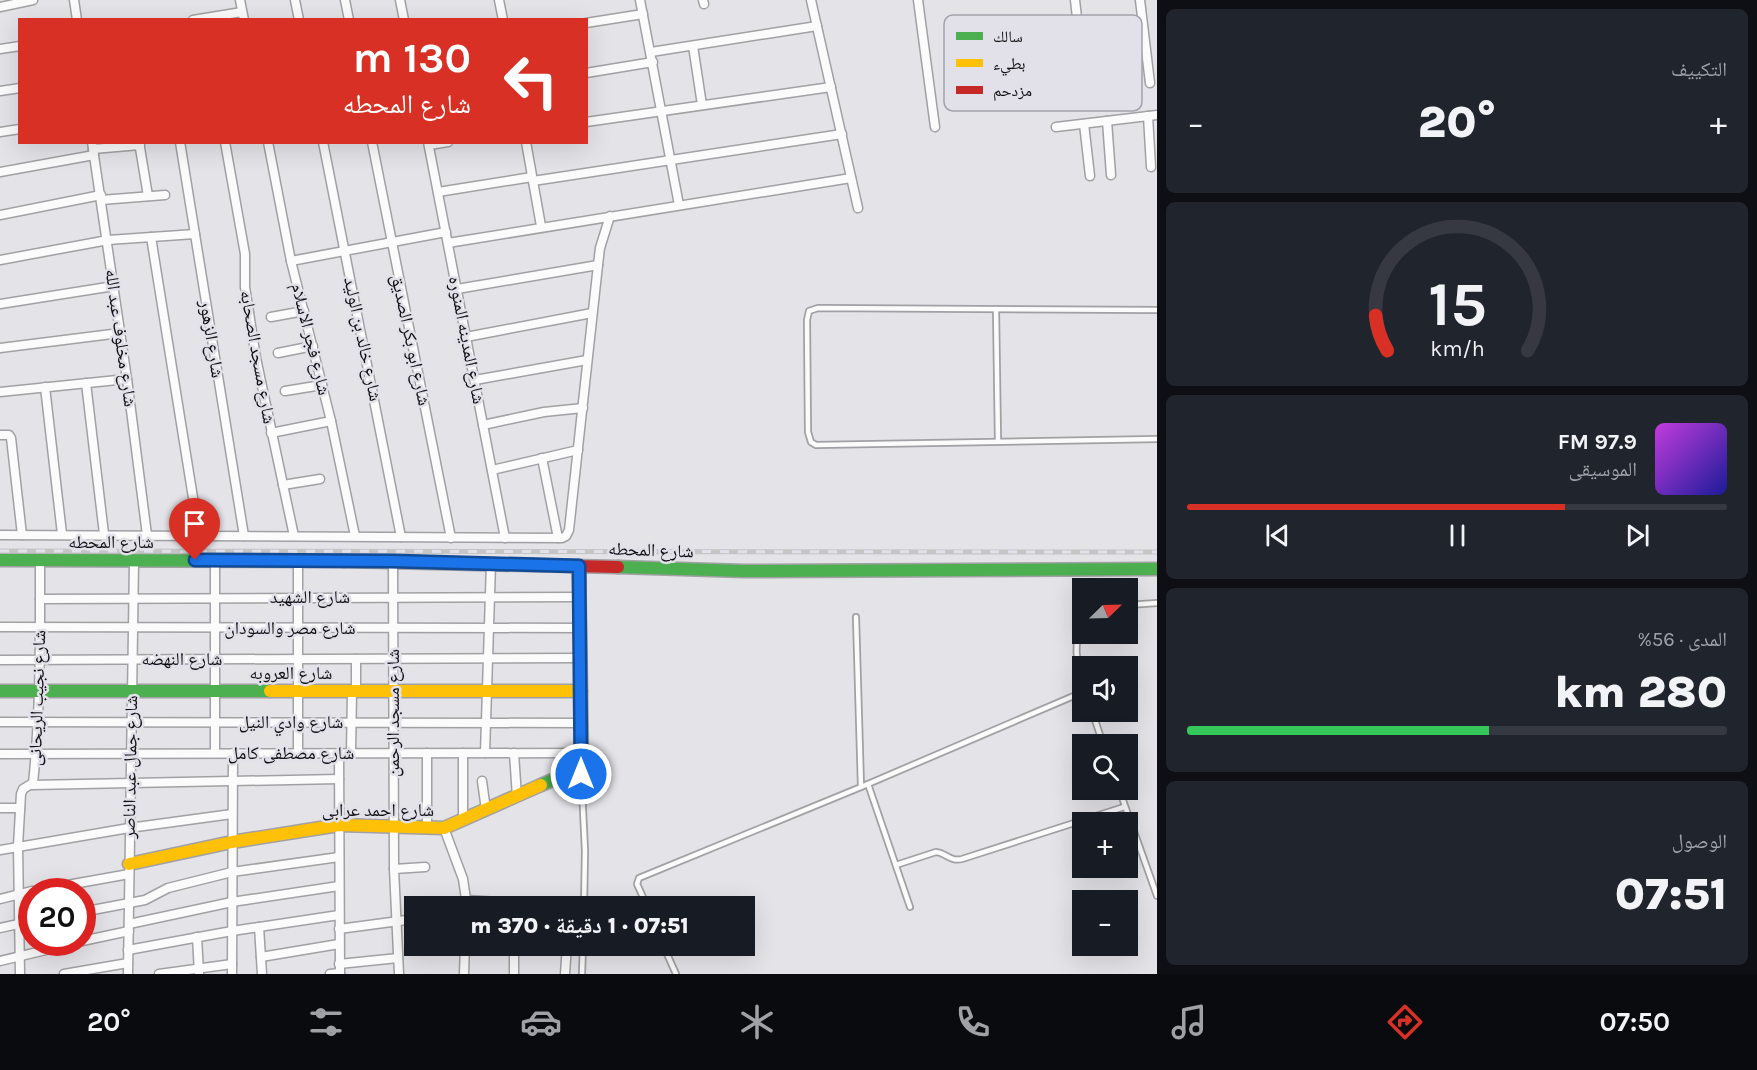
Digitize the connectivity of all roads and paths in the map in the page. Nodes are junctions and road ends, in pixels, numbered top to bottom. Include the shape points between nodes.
1 (33, 0) edge
2 (74, 0) edge
3 (240, 0) edge
4 (295, 0) edge
5 (345, 0) edge
6 (400, 0) edge
7 (406, 0) edge
8 (499, 0) edge
9 (640, 0) edge
10 (811, 0) edge
11 (918, 0) edge
12 (1075, 0) edge
13 (1140, 0) edge
14 (0, 7) edge
15 (643, 14) junction
16 (1077, 15) edge
17 (1142, 15) edge
18 (243, 16) edge
19 (1142, 17) edge
20 (77, 18) edge
21 (214, 18) edge
22 (299, 18) edge
23 (349, 18) edge
24 (404, 18) edge
25 (503, 18) edge
26 (588, 24) edge
27 (817, 26) junction
28 (693, 45) junction
29 (18, 46) edge
30 (0, 49) edge
31 (651, 52) junction
32 (652, 62) junction
33 (588, 73) edge
34 (1150, 83) dead end
35 (831, 87) junction
36 (18, 88) edge
37 (0, 91) edge
38 (702, 105) junction
39 (662, 110) junction
40 (1152, 116) edge
41 (1107, 121) junction
42 (588, 122) edge
43 (1084, 124) junction
44 (935, 127) dead end
45 (1056, 127) dead end
46 (18, 129) edge
47 (0, 132) edge
48 (842, 134) junction
49 (139, 144) edge
50 (180, 144) edge
51 (225, 144) edge
52 (268, 144) edge
53 (323, 144) edge
54 (372, 144) edge
55 (428, 144) edge
56 (526, 144) edge
57 (93, 149) edge
58 (671, 160) junction
59 (1151, 167) dead end
60 (0, 172) edge
61 (1112, 174) dead end
62 (1090, 176) dead end
63 (851, 178) junction
64 (532, 179) junction
65 (438, 192) junction
66 (165, 195) dead end
67 (148, 196) junction
68 (101, 197) junction
69 (679, 205) junction
70 (858, 208) dead end
71 (0, 215) edge
72 (610, 216) junction
73 (541, 226) junction
74 (446, 232) junction
75 (195, 234) junction
76 (150, 237) junction
77 (108, 240) junction
78 (392, 242) junction
79 (447, 243) junction
80 (345, 251) junction
81 (0, 260) edge
82 (291, 261) junction
83 (597, 266) junction
84 (114, 286) junction
85 (457, 289) junction
86 (0, 304) edge
87 (996, 309) junction
88 (1157, 310) edge
89 (304, 311) junction
90 (592, 313) junction
91 (271, 317) dead end
92 (120, 333) junction
93 (466, 337) junction
94 (313, 346) junction
95 (0, 348) edge
96 (278, 353) dead end
97 (587, 360) junction
98 (127, 379) junction
99 (475, 381) junction
100 (86, 383) junction
101 (322, 385) junction
102 (45, 387) junction
103 (285, 391) dead end
104 (0, 392) edge
105 (583, 408) junction
106 (331, 422) junction
107 (483, 425) junction
108 (271, 433) junction
109 (0, 435) edge
110 (1157, 439) edge
111 (998, 441) junction
112 (578, 450) junction
113 (542, 458) junction
114 (492, 470) junction
115 (320, 479) dead end
116 (283, 485) junction
117 (62, 534) junction
118 (104, 534) junction
119 (0, 535) edge
120 (22, 535) junction
121 (147, 535) junction
122 (199, 535) junction
123 (244, 536) junction
124 (294, 536) junction
125 (355, 536) junction
126 (401, 537) junction
127 (451, 538) junction
128 (505, 538) junction
129 (558, 538) junction
130 (0, 560) edge
131 (40, 560) junction
132 (215, 560) junction
133 (134, 561) junction
134 (298, 561) junction
135 (393, 561) junction
136 (491, 563) junction
137 (579, 566) junction
138 (1157, 569) edge
139 (298, 597) junction
140 (393, 597) junction
141 (490, 597) junction
142 (580, 597) junction
143 (40, 598) junction
144 (133, 598) junction
145 (215, 598) junction
146 (1157, 603) edge
147 (1138, 604) edge
148 (856, 617) dead end
149 (0, 627) edge
150 (40, 627) junction
151 (298, 627) junction
152 (132, 628) junction
153 (215, 628) junction
154 (393, 628) junction
155 (489, 628) junction
156 (580, 628) junction
157 (298, 658) junction
158 (488, 658) junction
159 (581, 658) junction
160 (215, 659) junction
161 (356, 659) junction
162 (393, 659) junction
163 (0, 660) edge
164 (40, 660) junction
165 (132, 660) junction
166 (0, 691) edge
167 (39, 691) junction
168 (131, 691) junction
169 (215, 691) junction
170 (298, 691) junction
171 (354, 691) junction
172 (393, 691) junction
173 (487, 691) junction
174 (581, 691) junction
175 (1072, 697) edge
176 (298, 721) junction
177 (0, 722) edge
178 (38, 722) junction
179 (131, 722) junction
180 (215, 722) junction
181 (352, 722) junction
182 (393, 722) junction
183 (486, 722) junction
184 (581, 723) junction
185 (0, 753) edge
186 (36, 753) junction
187 (130, 753) junction
188 (215, 753) junction
189 (232, 753) junction
190 (298, 753) junction
191 (339, 753) junction
192 (351, 753) junction
193 (393, 753) junction
194 (428, 753) junction
195 (463, 753) junction
196 (485, 753) junction
197 (514, 753) junction
198 (581, 759) junction
199 (339, 779) junction
200 (232, 781) junction
201 (482, 781) dead end
202 (130, 783) junction
203 (868, 784) junction
204 (32, 785) junction
205 (861, 787) junction
206 (517, 797) junction
207 (1123, 800) edge
208 (1125, 807) junction
209 (0, 808) edge
210 (20, 808) junction
211 (486, 810) junction
212 (232, 814) junction
213 (463, 820) junction
214 (339, 825) junction
215 (394, 826) junction
216 (427, 827) junction
217 (129, 828) junction
218 (444, 828) junction
219 (232, 842) junction
220 (18, 846) junction
221 (0, 850) edge
222 (339, 858) junction
223 (896, 865) junction
224 (425, 867) dead end
225 (129, 869) junction
226 (394, 869) junction
227 (232, 872) junction
228 (19, 878) edge
229 (90, 878) edge
230 (339, 886) junction
231 (18, 894) edge
232 (467, 896) edge
233 (584, 896) edge
234 (642, 896) edge
235 (1157, 896) edge
236 (0, 898) edge
237 (232, 902) junction
238 (129, 904) junction
239 (910, 907) dead end
240 (96, 910) edge
241 (339, 915) junction
242 (404, 920) edge
243 (396, 922) junction
244 (18, 924) edge
245 (129, 927) junction
246 (260, 927) junction
247 (0, 928) edge
248 (339, 929) junction
249 (232, 931) junction
250 (96, 937) edge
251 (197, 937) junction
252 (339, 944) junction
253 (128, 950) junction
254 (18, 956) edge
255 (20, 956) edge
256 (465, 956) edge
257 (514, 956) edge
258 (566, 956) edge
259 (583, 956) edge
260 (668, 956) edge
261 (261, 957) junction
262 (398, 958) junction
263 (0, 961) edge
264 (129, 963) junction
265 (232, 969) edge
266 (340, 970) edge
267 (199, 971) edge
268 (20, 974) edge
269 (64, 974) edge
270 (128, 974) edge
271 (159, 974) edge
272 (262, 974) edge
273 (330, 974) edge
274 (399, 974) edge
275 (464, 974) edge
276 (514, 974) edge
277 (565, 974) edge
278 (582, 974) edge
279 (676, 974) edge

1 - 14 street
2 - 20 street
3 - 18 street
4 - 22 street
5 - 23 street
6 - 7 street
6 - 24 street
8 - 25 street
9 - 15 street
10 - 27 street
11 - 44 street
12 - 16 street
13 - 17 street
15 - 26 street
15 - 31 street
18 - 21 street
19 - 34 street
27 - 28 street
27 - 35 street
28 - 31 street
28 - 38 street
29 - 30 street
31 - 32 street
32 - 33 street
32 - 39 street
35 - 38 street
35 - 48 street
36 - 37 street
38 - 39 street
39 - 42 street
39 - 58 street
40 - 41 street
40 - 59 street
41 - 43 street
41 - 61 street
43 - 45 street
43 - 62 street
46 - 47 street
48 - 58 street
48 - 63 street
49 - 57 street
49 - 67 street
50 - 75 street, شارع الزهور
51 - 108 street, شارع مسجد الصحابه
52 - 82 street, شارع فجر الاسلام
53 - 80 street, شارع خالد بن الوليد
54 - 78 street, شارع ابو بكر الصديق
55 - 65 street, شارع المدينه المنوره
56 - 64 street
57 - 60 street
57 - 68 street, شارع مخلوف عبد الله
58 - 64 street
58 - 69 street
63 - 69 street
63 - 70 street
64 - 65 street
64 - 73 street
65 - 74 street, شارع المدينه المنوره
66 - 67 street
67 - 68 street
68 - 71 street
68 - 77 street, شارع مخلوف عبد الله
69 - 72 street
72 - 73 street
72 - 83 street
73 - 79 street
74 - 78 street
74 - 79 street, شارع المدينه المنوره
75 - 76 street
75 - 123 street, شارع الزهور
76 - 77 street
76 - 122 street
77 - 81 street
77 - 84 street, شارع مخلوف عبد الله
78 - 80 street
78 - 127 street, شارع ابو بكر الصديق
79 - 85 street, شارع المدينه المنوره
80 - 82 street
80 - 126 street, شارع خالد بن الوليد
82 - 89 street, شارع فجر الاسلام
83 - 85 street
83 - 90 street
84 - 86 street
84 - 92 street, شارع مخلوف عبد الله
85 - 93 street, شارع المدينه المنوره
87 - 88 lane
87 - 111 lane
87 - 111 lane via 813,309 807,315 808,432 816,445
89 - 91 street
89 - 94 street, شارع فجر الاسلام
90 - 93 street
90 - 97 street
92 - 95 street
92 - 98 street, شارع مخلوف عبد الله
93 - 99 street, شارع المدينه المنوره
94 - 96 street
94 - 101 street, شارع فجر الاسلام
97 - 99 street
97 - 105 street
98 - 100 street
98 - 121 street, شارع مخلوف عبد الله
99 - 107 street, شارع المدينه المنوره
100 - 102 street
100 - 118 street
101 - 103 street
101 - 106 street, شارع فجر الاسلام
102 - 104 street
102 - 117 street
105 - 107 street
105 - 112 street
106 - 108 street
106 - 125 street, شارع فجر الاسلام
107 - 114 street, شارع المدينه المنوره
108 - 116 street, شارع مسجد الصحابه
109 - 120 street via 11,438
110 - 111 lane
112 - 113 street
112 - 129 street via 568,534
113 - 114 street
113 - 129 street
114 - 128 street, شارع المدينه المنوره
115 - 116 street
116 - 124 street, شارع مسجد الصحابه
117 - 118 street, شارع المحطه
117 - 120 street, شارع المحطه
118 - 121 street, شارع المحطه
119 - 120 street, شارع المحطه
121 - 122 street, شارع المحطه
122 - 123 street, شارع المحطه
123 - 124 street, شارع المحطه
124 - 125 street, شارع المحطه
125 - 126 street, شارع المحطه
126 - 127 street, شارع المحطه
127 - 128 street, شارع المحطه
128 - 129 street, شارع المحطه
130 - 131 street, شارع المحطه
131 - 133 street, شارع المحطه
131 - 143 street, شارع نجيب الريحانى
132 - 133 street, شارع المحطه
132 - 134 street, شارع المحطه
132 - 145 street
133 - 144 street, شارع جمال عبد الناصر
134 - 135 street, شارع المحطه
134 - 139 street
135 - 136 street, شارع المحطه
135 - 140 street, شارع مسجد الرحمن
136 - 137 street, شارع المحطه
136 - 141 street
137 - 138 street, شارع المحطه via 744,571
137 - 142 street
139 - 140 street, شارع الشهيد
139 - 145 street, شارع الشهيد
139 - 151 street
140 - 141 street, شارع الشهيد
140 - 154 street, شارع مسجد الرحمن
141 - 142 street, شارع الشهيد
141 - 155 street
142 - 156 street
143 - 144 street, شارع الشهيد
143 - 150 street, شارع نجيب الريحانى
144 - 145 street, شارع الشهيد
144 - 152 street, شارع جمال عبد الناصر
145 - 153 street
146 - 147 lane
148 - 205 lane
149 - 150 street, شارع مصر والسودان
150 - 152 street, شارع مصر والسودان
150 - 164 street, شارع نجيب الريحانى
151 - 153 street, شارع مصر والسودان
151 - 154 street, شارع مصر والسودان
151 - 157 street
152 - 153 street, شارع مصر والسودان
152 - 165 street, شارع جمال عبد الناصر
153 - 160 street
154 - 155 street, شارع مصر والسودان
154 - 162 street, شارع مسجد الرحمن
155 - 156 street, شارع مصر والسودان
155 - 158 street
156 - 159 street
157 - 160 street, شارع النهضه
157 - 161 street, شارع النهضه
157 - 170 street
158 - 159 street, شارع النهضه
158 - 162 street, شارع النهضه
158 - 173 street
159 - 174 street
160 - 165 street, شارع النهضه
160 - 169 street
161 - 162 street, شارع النهضه
161 - 171 street
162 - 172 street, شارع مسجد الرحمن
163 - 164 street, شارع النهضه
164 - 165 street, شارع النهضه
164 - 167 street, شارع نجيب الريحانى
165 - 168 street, شارع جمال عبد الناصر
166 - 167 street, شارع العروبه
167 - 168 street, شارع العروبه
167 - 178 street, شارع نجيب الريحانى
168 - 169 street, شارع العروبه
168 - 179 street, شارع جمال عبد الناصر
169 - 170 street, شارع العروبه
169 - 180 street
170 - 171 street, شارع العروبه
170 - 176 street
171 - 172 street, شارع العروبه
171 - 181 street
172 - 173 street, شارع العروبه
172 - 182 street, شارع مسجد الرحمن
173 - 174 street, شارع العروبه
173 - 183 street
174 - 184 street
175 - 203 lane
176 - 180 street, شارع وادي النيل
176 - 181 street, شارع وادي النيل
176 - 190 street
177 - 178 street, شارع وادي النيل
178 - 179 street, شارع وادي النيل
178 - 186 street, شارع نجيب الريحانى
179 - 180 street, شارع وادي النيل
179 - 187 street, شارع جمال عبد الناصر
180 - 188 street
181 - 182 street, شارع وادي النيل
181 - 192 street
182 - 183 street, شارع وادي النيل
182 - 193 street, شارع مسجد الرحمن
183 - 184 street, شارع وادي النيل
183 - 196 street
184 - 198 street
185 - 186 street, شارع مصطفى كامل
186 - 187 street, شارع مصطفى كامل
186 - 204 street, شارع نجيب الريحانى
187 - 188 street, شارع مصطفى كامل
187 - 202 street, شارع جمال عبد الناصر
188 - 189 street, شارع مصطفى كامل
189 - 190 street, شارع مصطفى كامل
189 - 200 street
190 - 191 street, شارع مصطفى كامل
191 - 192 street, شارع مصطفى كامل
191 - 199 street
192 - 193 street, شارع مصطفى كامل
193 - 194 street, شارع مصطفى كامل
193 - 215 street, شارع مسجد الرحمن
194 - 195 street, شارع مصطفى كامل
194 - 216 street
195 - 196 street, شارع مصطفى كامل
195 - 213 street
196 - 197 street, شارع مصطفى كامل
197 - 198 street, شارع مصطفى كامل
197 - 206 street
198 - 206 street, شارع احمد عرابى via 578,769
198 - 233 lane
199 - 200 street
199 - 214 street
200 - 202 street
200 - 212 street
201 - 211 street
202 - 204 street
202 - 217 street, شارع جمال عبد الناصر
203 - 205 lane
203 - 223 lane
204 - 210 street, شارع نجيب الريحانى via 22,791
205 - 234 lane via 639,878
206 - 211 street, شارع احمد عرابى
207 - 208 lane
208 - 223 lane via 963,859 953,860 936,852
208 - 235 lane
209 - 210 street
210 - 220 street, شارع نجيب الريحانى
211 - 213 street, شارع احمد عرابى
212 - 217 street
212 - 219 street
213 - 218 street, شارع احمد عرابى
214 - 215 street, شارع احمد عرابى
214 - 219 street, شارع احمد عرابى
214 - 222 street
215 - 216 street, شارع احمد عرابى
215 - 226 street, شارع مسجد الرحمن
216 - 218 street, شارع احمد عرابى
217 - 220 street
217 - 225 street, شارع جمال عبد الناصر
218 - 232 street
219 - 225 street, شارع احمد عرابى
219 - 227 street
220 - 221 street
220 - 228 street, شارع نجيب الريحانى
222 - 227 street
222 - 230 street
223 - 239 lane
224 - 226 street
225 - 229 street, شارع احمد عرابى
225 - 238 street, شارع جمال عبد الناصر
226 - 243 street, شارع مسجد الرحمن
227 - 237 street
227 - 238 street via 168,888
230 - 237 street
230 - 241 street
231 - 236 street, شارع احمد عرابى
237 - 245 street
237 - 249 street
238 - 240 street
238 - 245 street, شارع جمال عبد الناصر
241 - 246 street
241 - 248 street
242 - 243 street
243 - 248 street
243 - 262 street, شارع مسجد الرحمن
244 - 247 street
245 - 250 street
245 - 253 street, شارع جمال عبد الناصر
246 - 249 street
246 - 261 street
248 - 252 street
249 - 251 street
249 - 265 street
251 - 253 street
251 - 267 street
252 - 261 street
252 - 266 street
253 - 264 street, شارع جمال عبد الناصر
254 - 263 street
255 - 268 street, شارع نجيب الريحانى
256 - 275 street
257 - 276 street
258 - 277 street
259 - 278 lane
260 - 279 lane
261 - 272 street
262 - 266 street
262 - 274 street, شارع مسجد الرحمن
264 - 269 street
264 - 270 street, شارع جمال عبد الناصر
265 - 267 street
266 - 273 street
267 - 271 street

